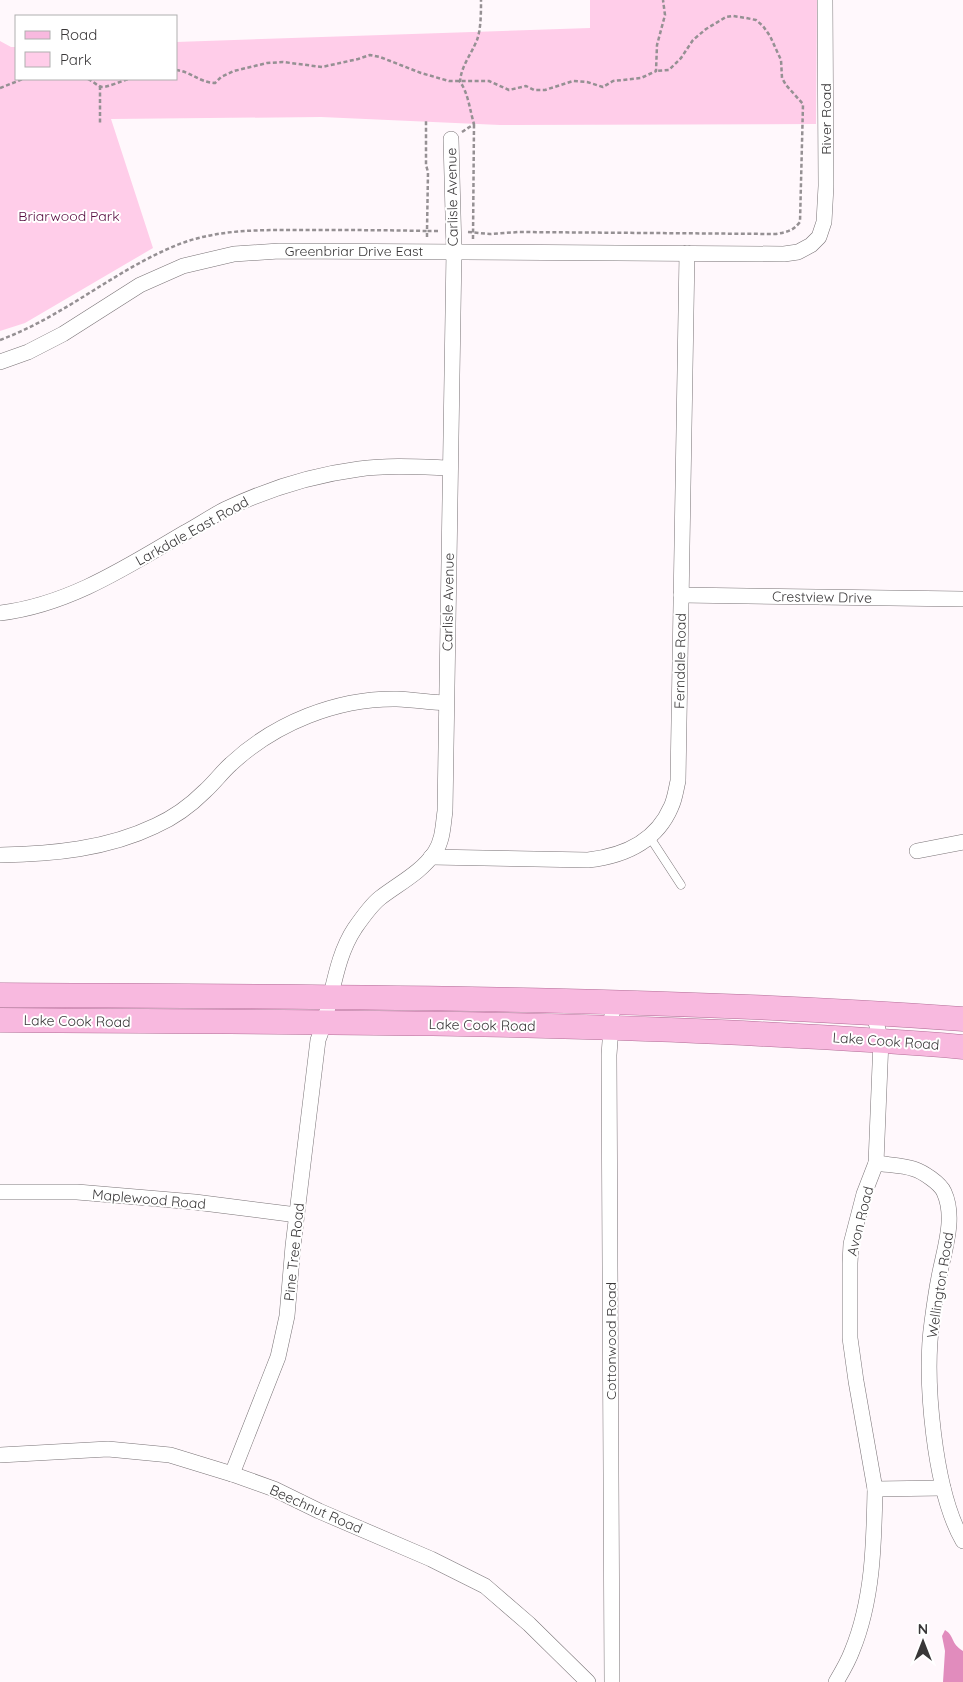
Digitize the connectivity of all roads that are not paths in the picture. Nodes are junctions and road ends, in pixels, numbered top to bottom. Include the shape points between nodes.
1 (825, 0) edge
2 (451, 139) road end
3 (818, 237) joint
4 (454, 251) junction
5 (687, 253) junction
6 (0, 362) edge
7 (450, 468) junction
8 (681, 595) junction
9 (963, 599) edge
10 (0, 613) edge
11 (446, 703) junction
12 (649, 836) junction
13 (963, 842) edge
14 (918, 851) dead end
15 (0, 855) edge
16 (431, 857) junction
17 (681, 885) dead end
18 (0, 996) edge
19 (331, 997) junction
20 (613, 1001) junction
21 (873, 1012) junction
22 (963, 1019) edge
23 (0, 1020) edge
24 (325, 1022) junction
25 (611, 1027) junction
26 (881, 1040) junction
27 (963, 1047) edge
28 (876, 1164) junction
29 (0, 1192) edge
30 (298, 1215) junction
31 (0, 1455) edge
32 (232, 1474) junction
33 (943, 1488) junction
34 (875, 1489) junction
35 (963, 1541) edge
36 (588, 1682) edge
37 (612, 1682) edge
38 (836, 1682) edge

1 - 3 street, River Road via 826,186 824,222
2 - 4 street, Carlisle Avenue
3 - 5 street, Greenbriar Drive East via 798,252 784,254
4 - 5 street, Greenbriar Drive East
4 - 6 street, Greenbriar Drive East via 279,251 234,254 183,266 140,285 63,334
4 - 7 street, Carlisle Avenue
5 - 8 street, Ferndale Road
7 - 10 street, Larkdale East Road via 360,468 264,492 224,510 99,583 32,607
7 - 11 street, Carlisle Avenue
8 - 9 street, Crestview Drive
8 - 12 street, Ferndale Road via 678,781 672,806 660,827
11 - 15 street via 397,699 361,702 326,710 258,742 182,810 156,826 116,842 72,851
11 - 16 street, Carlisle Avenue via 445,811 442,836
12 - 16 street, Ferndale Road via 624,853 604,859
12 - 17 lane
13 - 14 street
16 - 19 street, Carlisle Avenue via 377,900 355,928 340,959
18 - 19 main road, Lake Cook Road
19 - 20 main road, Lake Cook Road
19 - 24 street, Carlisle Avenue
20 - 21 main road, Lake Cook Road
20 - 25 street, Cottonwood Road
21 - 22 main road, Lake Cook Road
21 - 26 street, Avon Road
23 - 24 main road, Lake Cook Road
24 - 25 main road, Lake Cook Road
24 - 30 street, Pine Tree Road via 318,1040
25 - 26 main road, Lake Cook Road
25 - 37 street, Cottonwood Road
26 - 27 main road, Lake Cook Road
26 - 28 street, Avon Road
28 - 33 street, Wellington Road via 914,1169 943,1189 949,1206 949,1225 932,1326 930,1366 935,1441
28 - 34 street, Avon Road via 864,1194 851,1244 849,1278 850,1338
29 - 30 street, Maplewood Road via 77,1192
30 - 32 street, Pine Tree Road via 292,1246 287,1316 278,1357
31 - 32 street, Beechnut Road via 108,1449 170,1455
32 - 36 street, Beechnut Road via 274,1489 431,1558 485,1586
33 - 34 street
33 - 35 street, Wellington Road
34 - 38 street, Avon Road via 870,1586 852,1651

